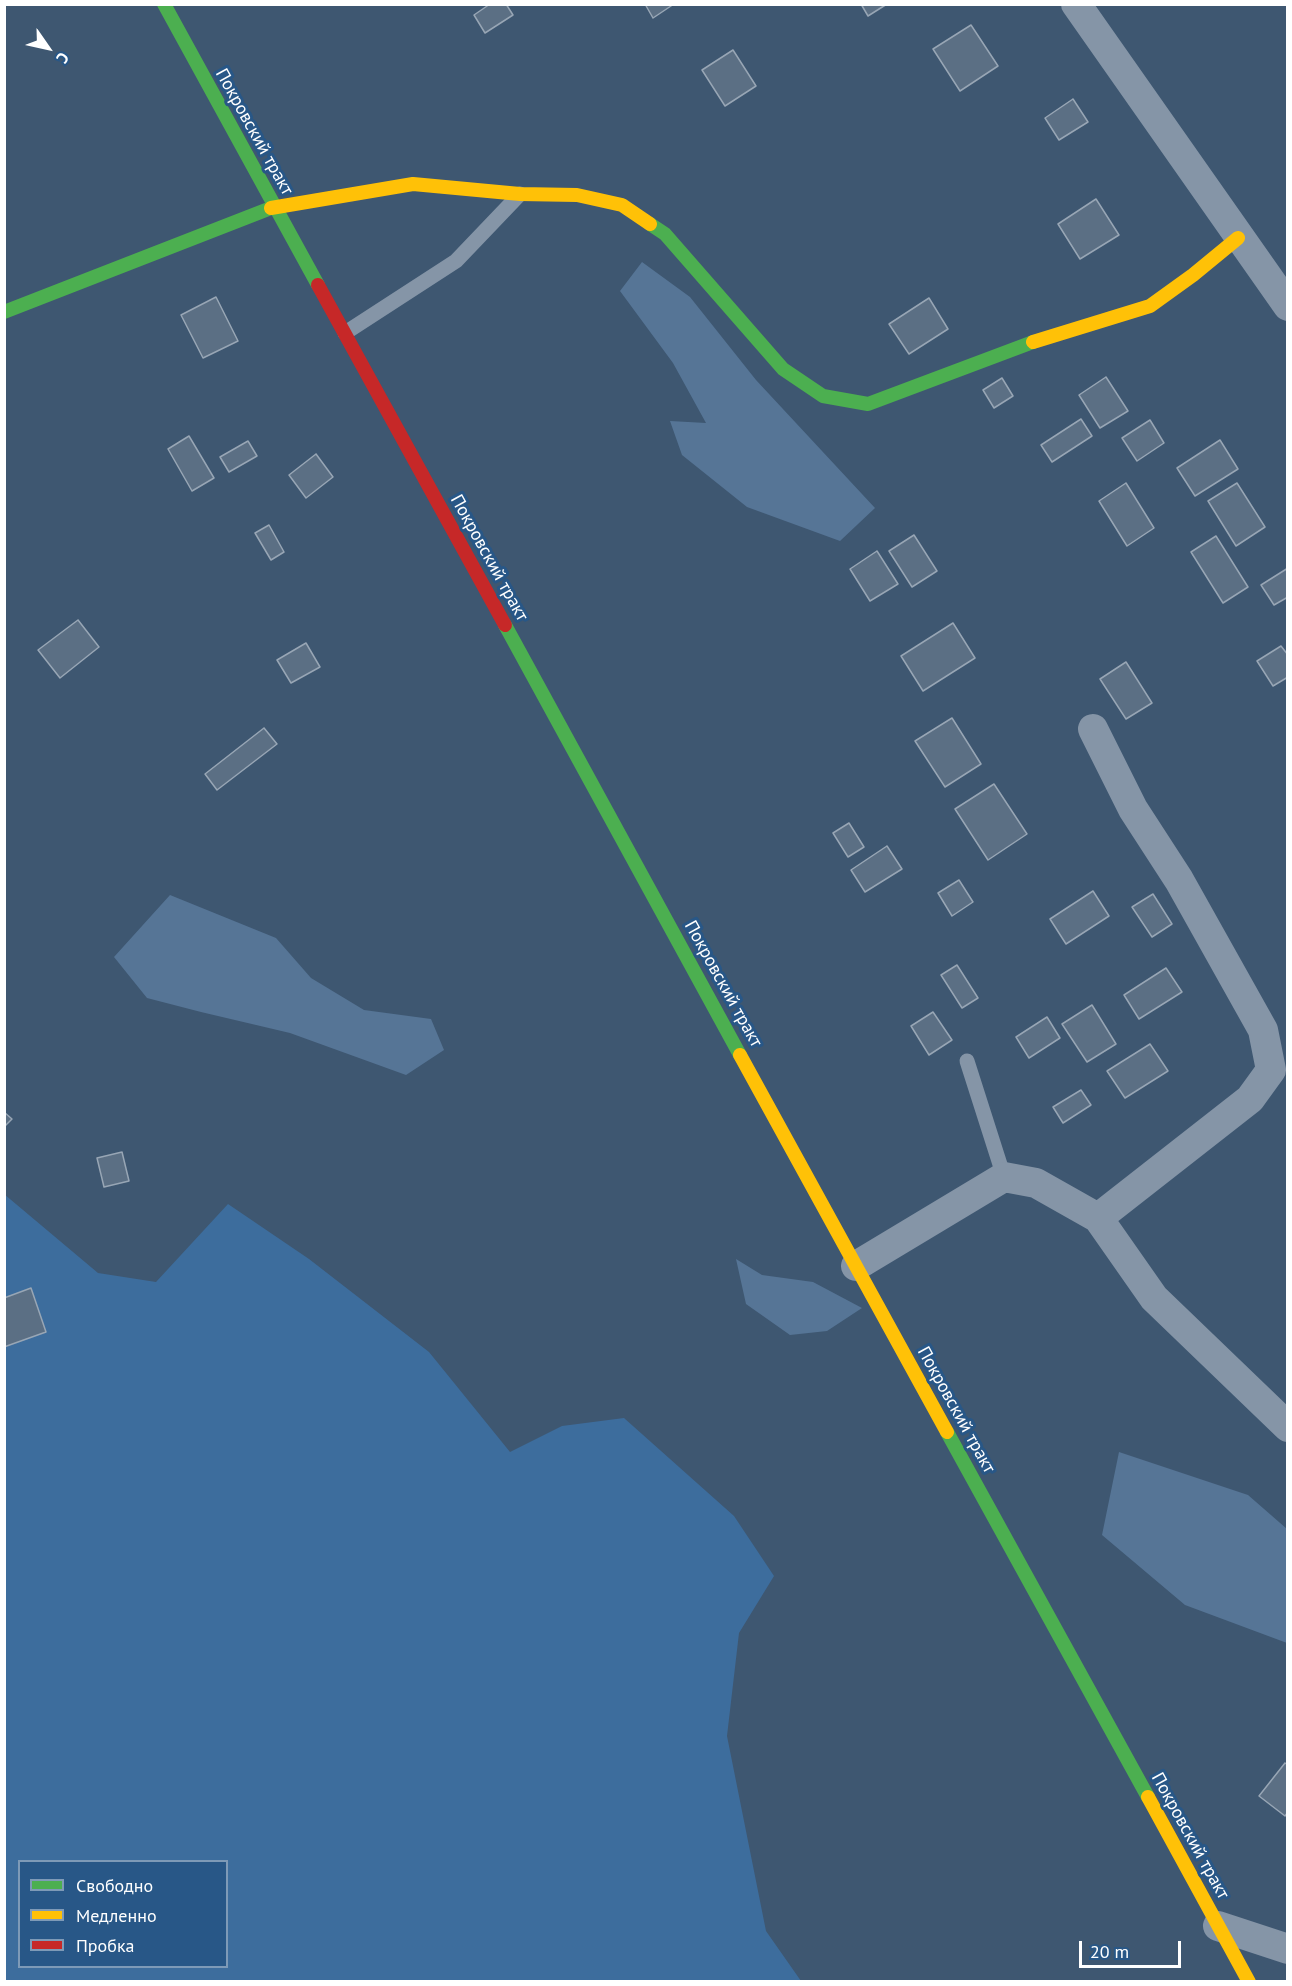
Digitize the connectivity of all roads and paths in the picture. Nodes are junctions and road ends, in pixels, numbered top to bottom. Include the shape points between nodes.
1 (164, 4) edge
2 (1076, 4) edge
3 (520, 194) junction
4 (274, 207) junction
5 (1238, 238) junction
6 (1287, 306) edge
7 (4, 312) edge
8 (345, 333) junction
9 (1093, 729) dead end
10 (967, 1061) dead end
11 (1004, 1177) junction
12 (1098, 1218) junction
13 (856, 1266) junction
14 (1287, 1427) edge
15 (1218, 1926) junction
16 (1287, 1949) edge
17 (1249, 1982) edge

1 - 4 main road, Покровский тракт
2 - 5 street
3 - 4 main road via 413,184
3 - 5 main road via 577,195 622,205 665,234 783,369 823,396 868,404 1039,340 1150,306
3 - 8 lane via 456,261
4 - 7 main road
4 - 8 main road, Покровский тракт
5 - 6 street
8 - 13 main road, Покровский тракт
9 - 12 street via 1133,808 1179,880 1263,1030 1271,1070 1250,1099
10 - 11 lane
11 - 12 street via 1036,1183
11 - 13 street
12 - 14 street via 1154,1298
13 - 15 main road, Покровский тракт
15 - 16 street
15 - 17 main road, Покровский тракт

